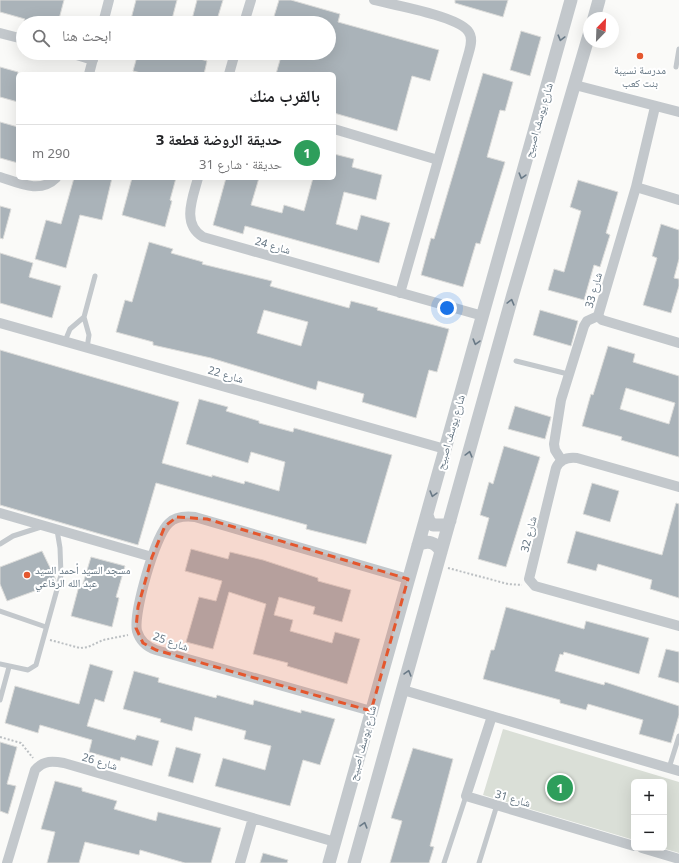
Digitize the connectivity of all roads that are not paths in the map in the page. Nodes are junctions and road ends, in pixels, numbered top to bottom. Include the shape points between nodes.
1 (109, 0) edge
2 (251, 0) edge
3 (374, 0) edge
4 (571, 0) edge
5 (599, 0) edge
6 (596, 12) edge
7 (105, 16) edge
8 (246, 16) edge
9 (0, 33) edge
10 (16, 37) edge
11 (586, 48) edge
12 (679, 49) edge
13 (92, 60) edge
14 (234, 60) edge
15 (676, 67) dead end
16 (89, 72) edge
17 (230, 72) edge
18 (576, 84) junction
19 (655, 107) junction
20 (679, 112) edge
21 (336, 130) edge
22 (438, 160) junction
23 (0, 177) edge
24 (53, 180) edge
25 (197, 180) edge
26 (636, 187) junction
27 (679, 200) edge
28 (95, 276) dead end
29 (400, 293) junction
30 (483, 316) junction
31 (598, 316) junction
32 (84, 317) junction
33 (0, 323) edge
34 (65, 341) junction
35 (679, 343) edge
36 (87, 348) junction
37 (516, 361) dead end
38 (568, 374) junction
39 (445, 449) junction
40 (562, 461) junction
41 (679, 487) edge
42 (0, 513) edge
43 (427, 515) junction
44 (450, 522) junction
45 (44, 526) junction
46 (57, 530) junction
47 (0, 544) edge
48 (418, 545) junction
49 (152, 557) junction
50 (440, 559) junction
51 (408, 580) junction
52 (0, 611) edge
53 (679, 626) edge
54 (46, 627) junction
55 (0, 664) edge
56 (9, 667) junction
57 (403, 690) junction
58 (0, 700) edge
59 (371, 711) junction
60 (492, 716) junction
61 (679, 736) edge
62 (674, 770) edge
63 (466, 796) junction
64 (497, 805) junction
65 (253, 818) junction
66 (335, 842) junction
67 (631, 845) edge
68 (652, 851) edge
69 (679, 859) edge
70 (7, 863) edge
71 (240, 863) edge
72 (329, 863) edge
73 (354, 863) edge
74 (444, 863) edge
75 (479, 863) edge

1 - 7 street
2 - 8 street
3 - 22 street via 449,20 461,25 470,35 469,52
4 -> 30 street, شارع يوسف اصبيح
5 - 6 street
9 - 10 street
11 - 18 street
12 - 15 lane
13 - 16 street
14 - 17 street
18 - 19 street
44 -> 18 street via 513,294
19 - 20 street
19 - 26 street, شارع 33
21 - 22 street
22 - 29 street
23 - 24 street via 39,187
25 - 29 street, شارع 24 via 191,201 190,216 193,228 203,237
26 - 27 street
26 - 31 street, شارع 33
28 - 32 lane
29 - 30 street, شارع 24
30 -> 39 street, شارع يوسف اصبيح
31 - 35 street, شارع 33 via 602,320
31 - 38 street via 587,321 584,326
32 - 34 lane via 70,329
32 - 36 lane via 89,335
33 - 34 street, شارع 22
34 - 36 street, شارع 22
36 - 39 street, شارع 22
37 - 38 lane
38 - 40 street via 554,444
39 -> 43 street, شارع يوسف اصبيح
40 - 41 street via 570,457 577,458
40 - 53 street, شارع 32 via 556,468 530,582 535,586
42 - 45 street
43 - 44 street via 434,525 446,525
43 - 48 street, شارع يوسف اصبيح
44 - 50 street
45 - 46 street
45 - 47 lane via 13,536
46 - 49 street
46 - 54 lane via 61,575
48 - 50 street via 429,542 439,547
48 - 51 street, شارع يوسف اصبيح
49 - 51 street, شارع 25 via 169,522 178,518 195,517
49 - 59 street, شارع 25 via 137,611 136,624 143,642 156,650
57 -> 50 street
51 - 59 street, شارع يوسف اصبيح
52 - 54 lane
54 - 56 lane via 33,668 28,670
55 - 56 lane
56 - 58 lane
57 - 60 street
73 -> 57 street
59 - 66 street, شارع يوسف اصبيح
60 - 62 street
60 - 63 street
61 - 62 lane
63 - 64 street, شارع 31
63 - 74 lane
64 - 67 street, شارع 31
64 - 75 lane
65 - 66 street, شارع 26
65 - 70 street, شارع 26 via 52,761 39,766 34,774
65 - 71 street
66 - 72 street, شارع يوسف اصبيح
68 - 69 street

